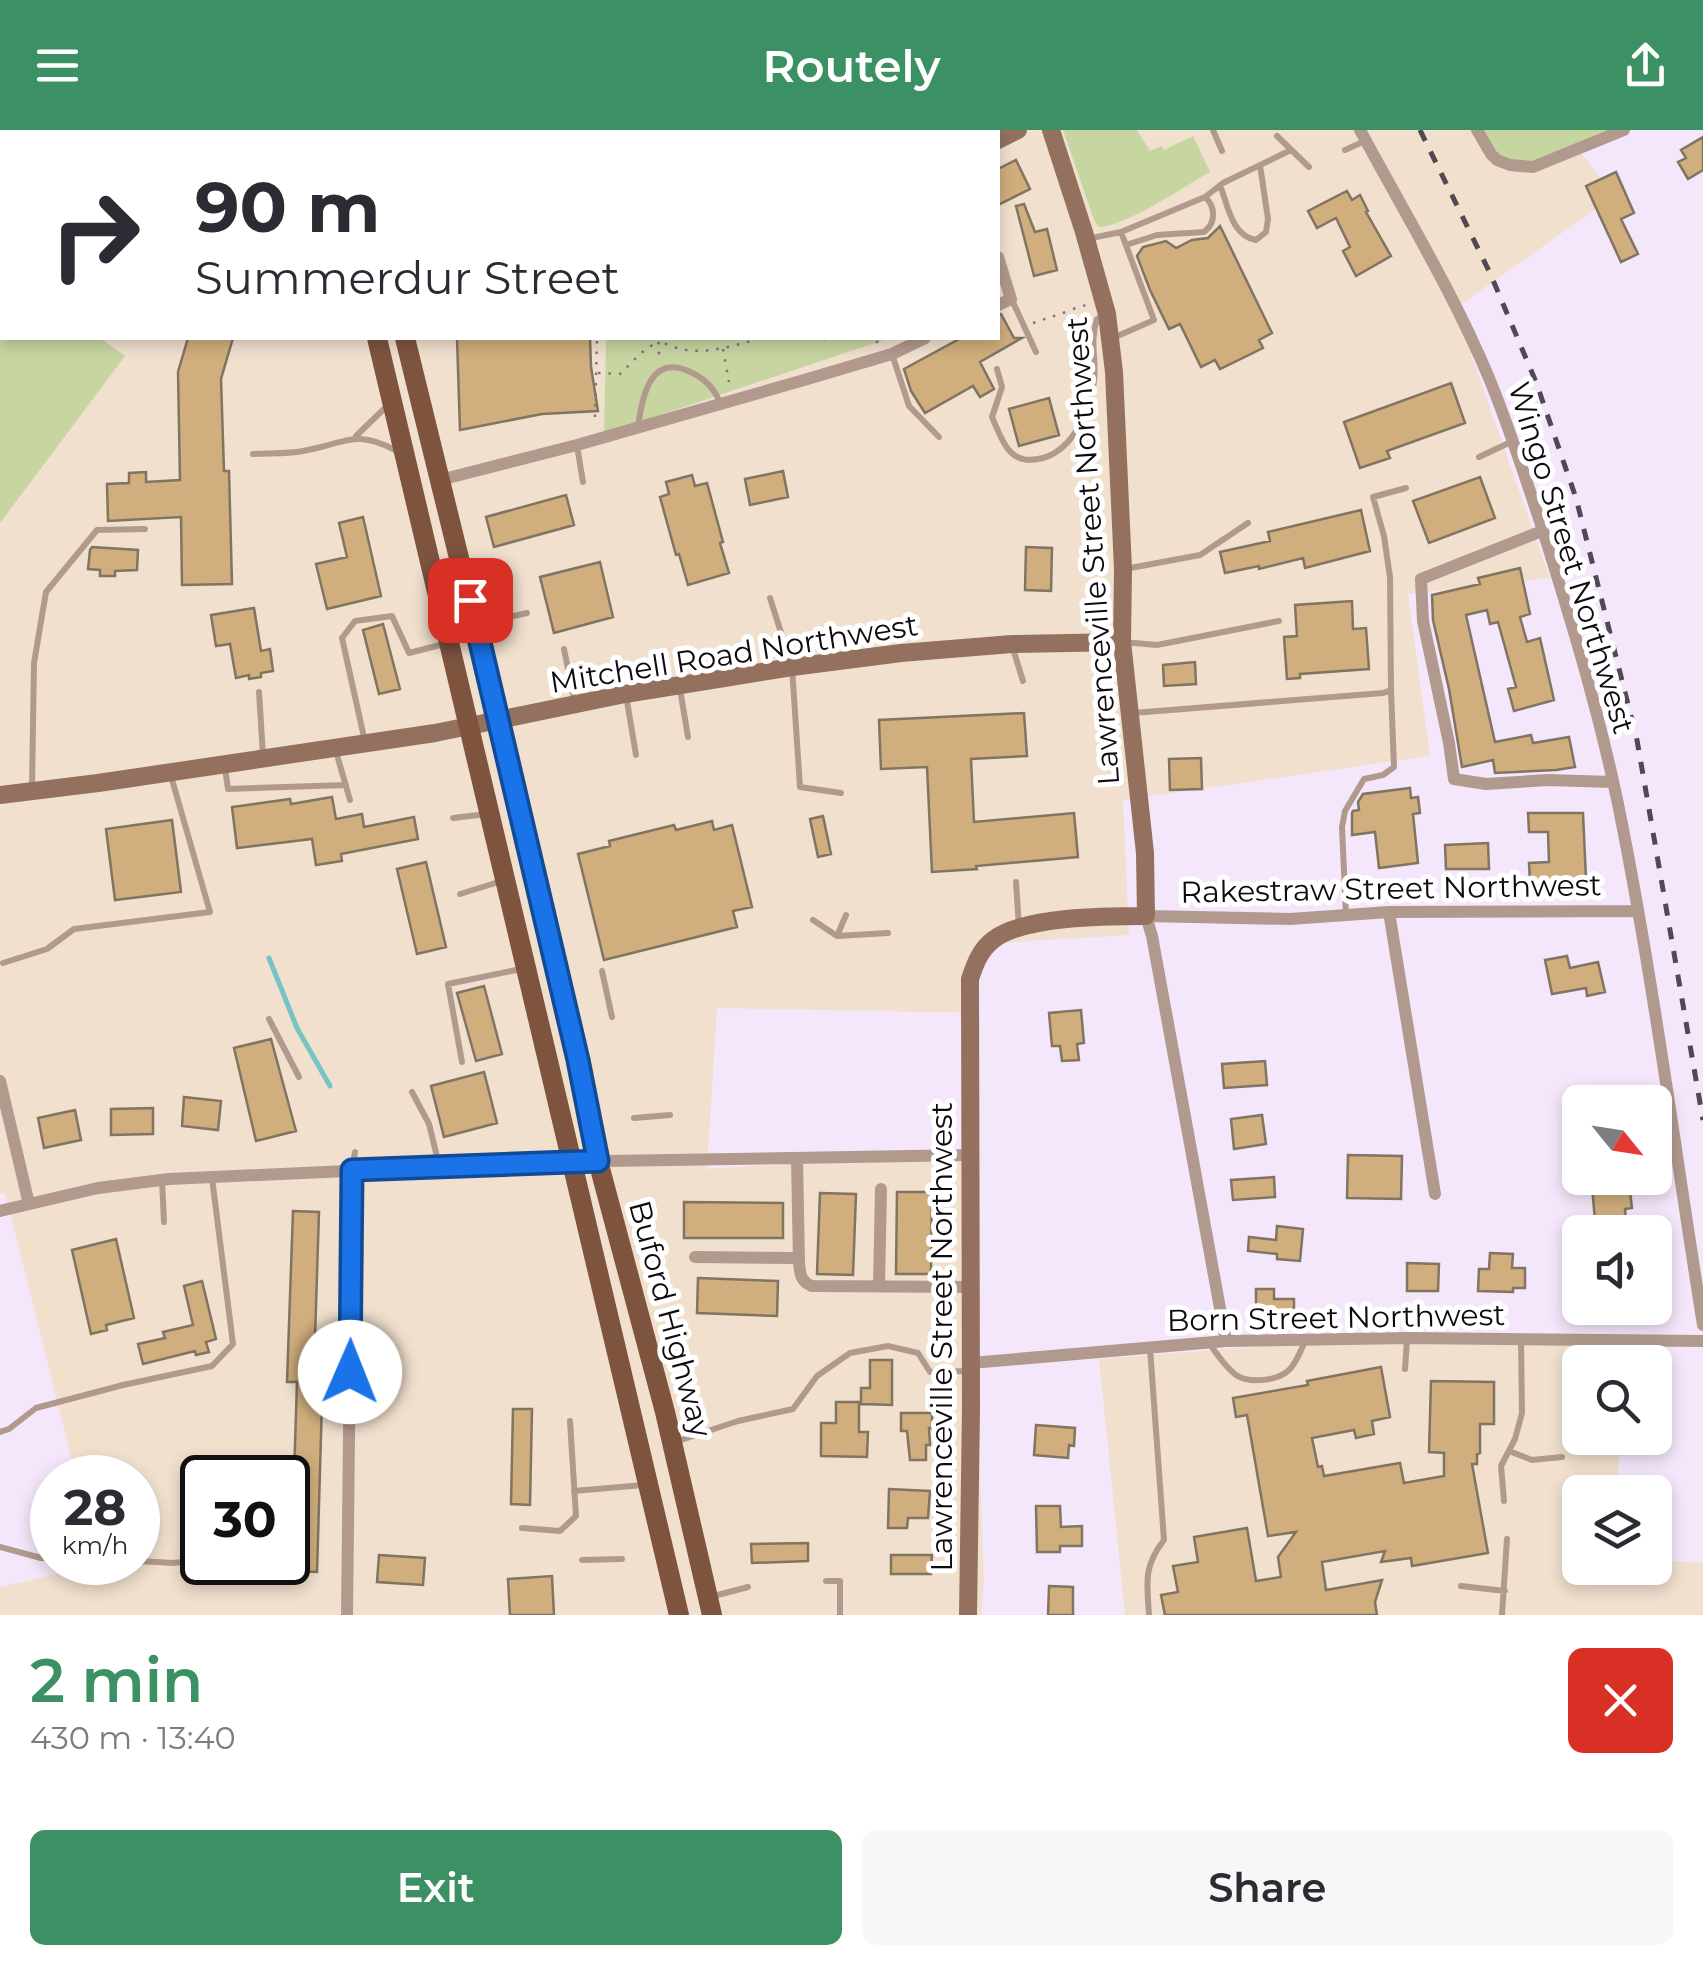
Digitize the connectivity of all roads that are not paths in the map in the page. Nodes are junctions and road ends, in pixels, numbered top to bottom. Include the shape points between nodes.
1 (1051, 130) edge
2 (1213, 130) edge
3 (1476, 130) edge
4 (1624, 130) edge
5 (1363, 135) edge
6 (1276, 136) dead end
7 (1291, 150) junction
8 (1344, 150) dead end
9 (1222, 152) dead end
10 (1260, 165) junction
11 (1309, 167) dead end
12 (1220, 185) junction
13 (1205, 197) junction
14 (1121, 232) junction
15 (1086, 239) junction
16 (1126, 245) junction
17 (1000, 263) edge
18 (1011, 299) junction
19 (1000, 304) edge
20 (1107, 314) junction
21 (377, 340) edge
22 (405, 340) edge
23 (921, 340) edge
24 (1110, 340) junction
25 (1036, 352) dead end
26 (892, 354) junction
27 (997, 368) dead end
28 (392, 401) junction
29 (720, 403) junction
30 (638, 428) junction
31 (355, 437) junction
32 (939, 437) dead end
33 (1512, 442) junction
34 (577, 445) junction
35 (253, 454) dead end
36 (403, 454) junction
37 (1479, 457) dead end
38 (440, 480) junction
39 (583, 482) dead end
40 (1406, 488) dead end
41 (1248, 523) dead end
42 (145, 530) dead end
43 (1542, 531) junction
44 (1123, 569) junction
45 (770, 598) dead end
46 (527, 613) dead end
47 (1279, 621) dead end
48 (476, 624) junction
49 (1122, 642) junction
50 (450, 643) junction
51 (1012, 644) junction
52 (564, 650) dead end
53 (792, 666) junction
54 (1023, 681) dead end
55 (679, 685) junction
56 (1391, 690) junction
57 (258, 692) dead end
58 (625, 694) junction
59 (575, 705) junction
60 (1129, 714) junction
61 (499, 720) junction
62 (470, 725) junction
63 (688, 736) dead end
64 (365, 743) junction
65 (335, 747) junction
66 (636, 755) dead end
67 (264, 758) junction
68 (224, 764) junction
69 (169, 772) junction
70 (1613, 782) junction
71 (346, 785) junction
72 (32, 791) junction
73 (841, 793) dead end
74 (0, 795) edge
75 (350, 800) dead end
76 (490, 814) junction
77 (453, 818) dead end
78 (506, 880) junction
79 (1016, 882) dead end
80 (460, 894) dead end
81 (1389, 912) junction
82 (1637, 912) junction
83 (846, 915) dead end
84 (1346, 915) junction
85 (1146, 916) junction
86 (813, 920) dead end
87 (1019, 928) junction
88 (888, 933) dead end
89 (837, 936) junction
90 (3, 963) dead end
91 (526, 968) junction
92 (602, 971) dead end
93 (612, 1017) dead end
94 (269, 1020) dead end
95 (462, 1062) dead end
96 (299, 1077) dead end
97 (0, 1081) edge
98 (412, 1092) dead end
99 (670, 1115) dead end
100 (634, 1118) dead end
101 (355, 1152) dead end
102 (970, 1155) junction
103 (796, 1158) junction
104 (598, 1161) junction
105 (572, 1162) junction
106 (439, 1166) junction
107 (352, 1170) junction
108 (212, 1177) junction
109 (162, 1180) junction
110 (881, 1189) dead end
111 (1435, 1194) dead end
112 (29, 1204) junction
113 (0, 1211) edge
114 (164, 1222) dead end
115 (695, 1257) dead end
116 (799, 1258) junction
117 (879, 1286) junction
118 (970, 1287) junction
119 (1703, 1325) edge
120 (1408, 1338) junction
121 (1520, 1339) junction
122 (1306, 1340) junction
123 (1226, 1341) junction
124 (1703, 1341) edge
125 (1208, 1342) junction
126 (1150, 1347) junction
127 (971, 1367) junction
128 (1405, 1369) dead end
129 (570, 1422) dead end
130 (0, 1432) edge
131 (672, 1442) junction
132 (1508, 1452) junction
133 (1562, 1457) dead end
134 (649, 1484) junction
135 (574, 1491) junction
136 (1504, 1501) dead end
137 (522, 1528) dead end
138 (1507, 1539) dead end
139 (0, 1547) edge
140 (30, 1555) edge
141 (622, 1559) dead end
142 (582, 1560) dead end
143 (826, 1580) dead end
144 (1461, 1586) dead end
145 (748, 1588) dead end
146 (1505, 1591) junction
147 (710, 1606) edge
148 (347, 1615) edge
149 (678, 1615) edge
150 (840, 1615) edge
151 (968, 1615) edge
152 (1150, 1615) edge
153 (1502, 1615) edge

1 - 15 street, Lawrenceville Street Northwest
2 - 9 lane
3 - 4 street via 1497,160 1533,167
5 - 8 lane
5 - 33 street, Wingo Street Northwest via 1443,280
6 - 7 lane
7 - 10 lane
7 - 11 lane
10 - 12 lane
10 - 12 lane via 1268,219 1256,240 1238,232
12 - 13 lane
13 - 14 lane
13 - 16 lane via 1214,217 1204,232
14 - 15 lane
14 - 16 lane
15 - 20 street, Lawrenceville Street Northwest
16 - 24 lane via 1154,320
17 - 18 street
18 - 19 street
18 - 25 lane
20 - 24 street, Lawrenceville Street Northwest
20 - 27 lane via 1097,319 1092,335 1094,380 1083,419 1052,456 1017,459 1006,450 992,417 1002,387
21 - 28 main road, Buford Highway
22 - 38 main road, Buford Highway
23 - 26 street
24 - 44 street, Lawrenceville Street Northwest
26 - 29 street
26 - 32 lane via 909,406
28 - 31 lane
28 - 36 main road, Buford Highway
29 - 30 street
29 - 30 lane via 698,375 663,368 646,390
30 - 34 street
31 - 35 lane via 302,451
31 - 36 lane
33 - 37 lane
33 - 43 street, Wingo Street Northwest
34 - 38 street
34 - 39 lane
36 - 50 main road, Buford Highway
38 - 48 main road, Buford Highway
40 - 56 lane via 1372,497 1390,577
41 - 44 lane via 1200,554
42 - 72 lane via 97,530 46,592 34,663
43 - 70 street, Wingo Street Northwest
43 - 70 street via 1421,579 1454,779
44 - 49 street, Lawrenceville Street Northwest
45 - 53 lane
46 - 48 lane
47 - 49 lane via 1157,644
48 - 61 main road, Buford Highway
49 - 51 street, Mitchell Road Northwest
49 - 60 street, Lawrenceville Street Northwest
50 - 62 main road, Buford Highway
50 - 64 lane via 409,653 392,616 355,621 342,638
51 - 53 street, Mitchell Road Northwest
51 - 54 lane
52 - 59 lane
53 - 55 street, Mitchell Road Northwest
53 - 73 lane via 800,787
55 - 58 street, Mitchell Road Northwest
55 - 63 lane
56 - 60 lane
56 - 84 lane via 1394,767 1364,779 1345,811
57 - 67 lane
58 - 59 street, Mitchell Road Northwest
58 - 66 lane
59 - 61 street, Mitchell Road Northwest
60 - 85 street, Lawrenceville Street Northwest
61 - 62 street, Mitchell Road Northwest
61 - 104 main road, Buford Highway
62 - 64 street, Mitchell Road Northwest
62 - 76 main road, Buford Highway
64 - 65 street, Mitchell Road Northwest
65 - 67 street, Mitchell Road Northwest
65 - 71 lane
67 - 68 street, Mitchell Road Northwest
68 - 69 street, Mitchell Road Northwest
68 - 71 lane via 228,789
69 - 72 street, Mitchell Road Northwest
69 - 90 lane via 210,912 74,929 47,949
70 - 82 street, Wingo Street Northwest
71 - 75 lane
72 - 74 street, Mitchell Road Northwest
76 - 77 lane
76 - 78 main road, Buford Highway
78 - 80 lane
78 - 91 main road, Buford Highway
79 - 87 lane
81 - 82 street, Rakestraw Street Northwest
81 - 84 street, Rakestraw Street Northwest
81 - 111 street
82 - 119 street, Wingo Street Northwest
83 - 89 lane
84 - 85 street, Rakestraw Street Northwest
85 - 87 street, Lawrenceville Street Northwest
85 - 123 street
86 - 89 lane
87 - 102 street, Lawrenceville Street Northwest via 990,942 970,979
88 - 89 lane
91 - 95 lane via 448,984
91 - 105 main road, Buford Highway
92 - 93 lane
94 - 96 lane
97 - 112 street
98 - 106 lane via 430,1124
99 - 100 lane
101 - 107 lane
102 - 103 street
102 - 118 street, Lawrenceville Street Northwest
103 - 104 street
103 - 116 street
104 - 105 street
104 - 131 main road, Buford Highway
105 - 106 street
105 - 134 main road, Buford Highway
106 - 107 street
107 - 108 street
107 - 148 street
108 - 109 street
108 - 130 lane via 233,1344 212,1366 36,1408
109 - 112 street
109 - 114 lane
110 - 117 street
112 - 113 street
115 - 116 street
116 - 117 street via 806,1284
117 - 118 street
118 - 127 street, Lawrenceville Street Northwest
120 - 121 street, Born Street Northwest
120 - 122 street, Born Street Northwest
120 - 128 lane
121 - 124 street, Born Street Northwest
121 - 132 lane via 1522,1413
122 - 123 street, Born Street Northwest
122 - 125 lane via 1290,1369 1252,1381 1234,1373
123 - 125 street, Born Street Northwest
125 - 126 street, Born Street Northwest
126 - 127 street, Born Street Northwest
126 - 152 lane via 1164,1540 1147,1573
127 - 131 lane via 930,1372 918,1352 888,1346 850,1353 818,1376 793,1409
127 - 151 street, Lawrenceville Street Northwest
129 - 135 lane
131 - 147 main road, Buford Highway
132 - 133 lane via 1532,1460
132 - 136 lane via 1501,1466
134 - 135 lane
134 - 149 main road, Buford Highway
135 - 137 lane via 576,1516 560,1531
138 - 146 lane
139 - 140 lane
141 - 142 lane
143 - 150 lane via 840,1581
144 - 146 lane
145 - 147 lane via 721,1592
146 - 153 lane

